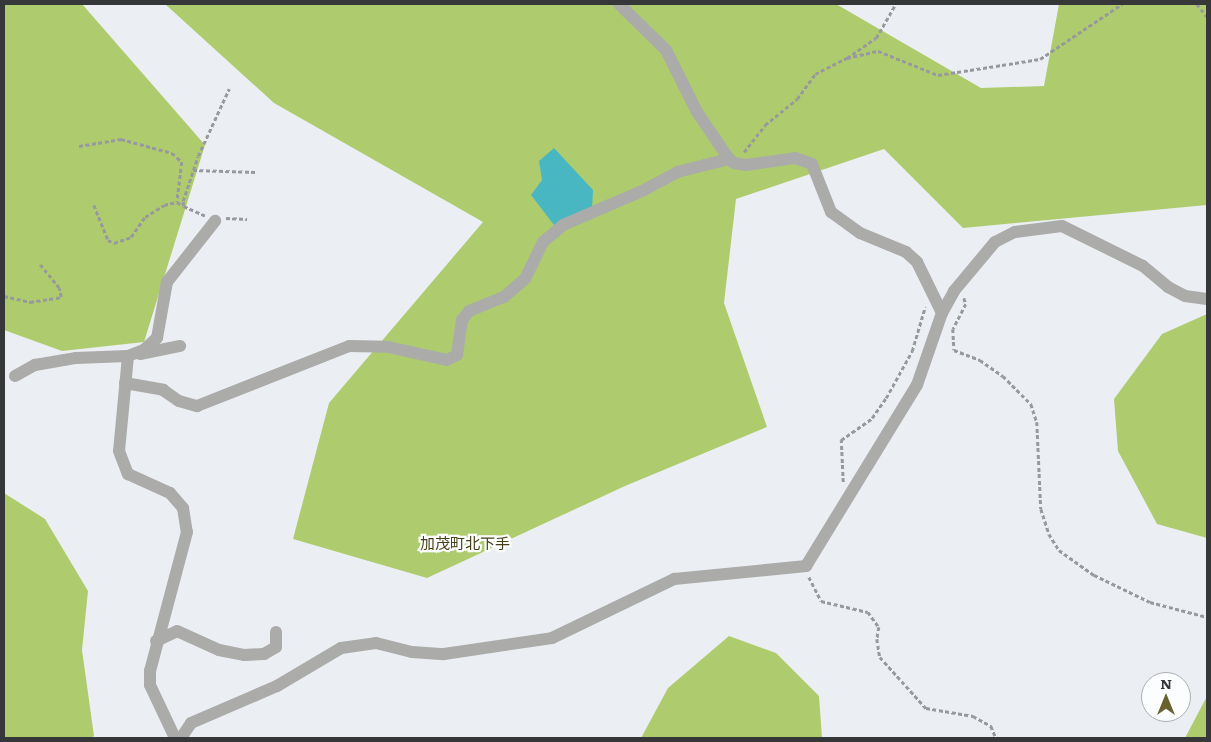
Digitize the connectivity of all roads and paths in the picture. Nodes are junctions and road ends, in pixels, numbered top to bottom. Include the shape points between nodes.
1 (619, 4) edge
2 (896, 4) edge
3 (1122, 4) edge
4 (1197, 4) edge
5 (1207, 16) edge
6 (847, 58) junction
7 (229, 89) dead end
8 (79, 146) dead end
9 (729, 159) junction
10 (193, 170) junction
11 (256, 172) dead end
12 (177, 202) junction
13 (94, 205) dead end
14 (183, 206) junction
15 (247, 219) dead end
16 (215, 221) junction
17 (39, 263) dead end
18 (960, 285) junction
19 (930, 291) junction
20 (4, 296) edge
21 (1207, 299) edge
22 (942, 313) junction
23 (180, 346) dead end
24 (128, 356) junction
25 (15, 376) dead end
26 (125, 383) junction
27 (845, 499) junction
28 (806, 566) junction
29 (1207, 617) edge
30 (276, 632) dead end
31 (156, 641) junction
32 (175, 738) edge
33 (180, 738) edge
34 (996, 738) edge

1 - 9 street via 666,50 697,112
2 - 6 path via 876,38
3 - 6 path via 1040,59 938,75 878,51
4 - 5 path
6 - 9 path via 815,74 797,99 765,125 746,152
7 - 10 path
8 - 12 path via 121,139 172,153 182,162
9 - 19 street via 746,165 795,158 812,164 831,212 860,234 906,252 917,262
9 - 26 street via 677,172 563,225 543,242 525,279 504,297 468,311 462,320 457,355 447,360 388,347 349,346 197,406 179,401 164,390
10 - 11 path
10 - 14 path
12 - 13 path via 157,209 145,217 131,237 114,244 108,240
12 - 14 path
14 - 16 path
15 - 16 path
16 - 24 street via 169,277 157,338 144,350
17 - 20 path via 61,297 30,302
18 - 21 street via 995,242 1015,232 1062,226 1144,266 1168,287 1185,296
18 - 22 street
18 - 29 path via 966,304 953,329 954,350 980,360 1010,382 1031,404 1038,422 1041,509 1049,534 1059,550 1094,575 1150,602
19 - 22 street
19 - 27 path via 912,351 886,398 872,418 841,440
22 - 27 street via 917,385
23 - 24 street
24 - 25 street via 35,365
24 - 26 street
26 - 31 street via 120,451 128,474 170,493 183,508 187,532
27 - 28 street
28 - 33 street via 674,578 552,638 444,654 412,652 376,643 341,648 277,686 191,723
28 - 34 path via 820,601 868,612 879,627 880,657 926,708 972,716 991,726
30 - 31 street via 276,647 264,654 244,655 219,650 177,631
31 - 32 street via 150,685

